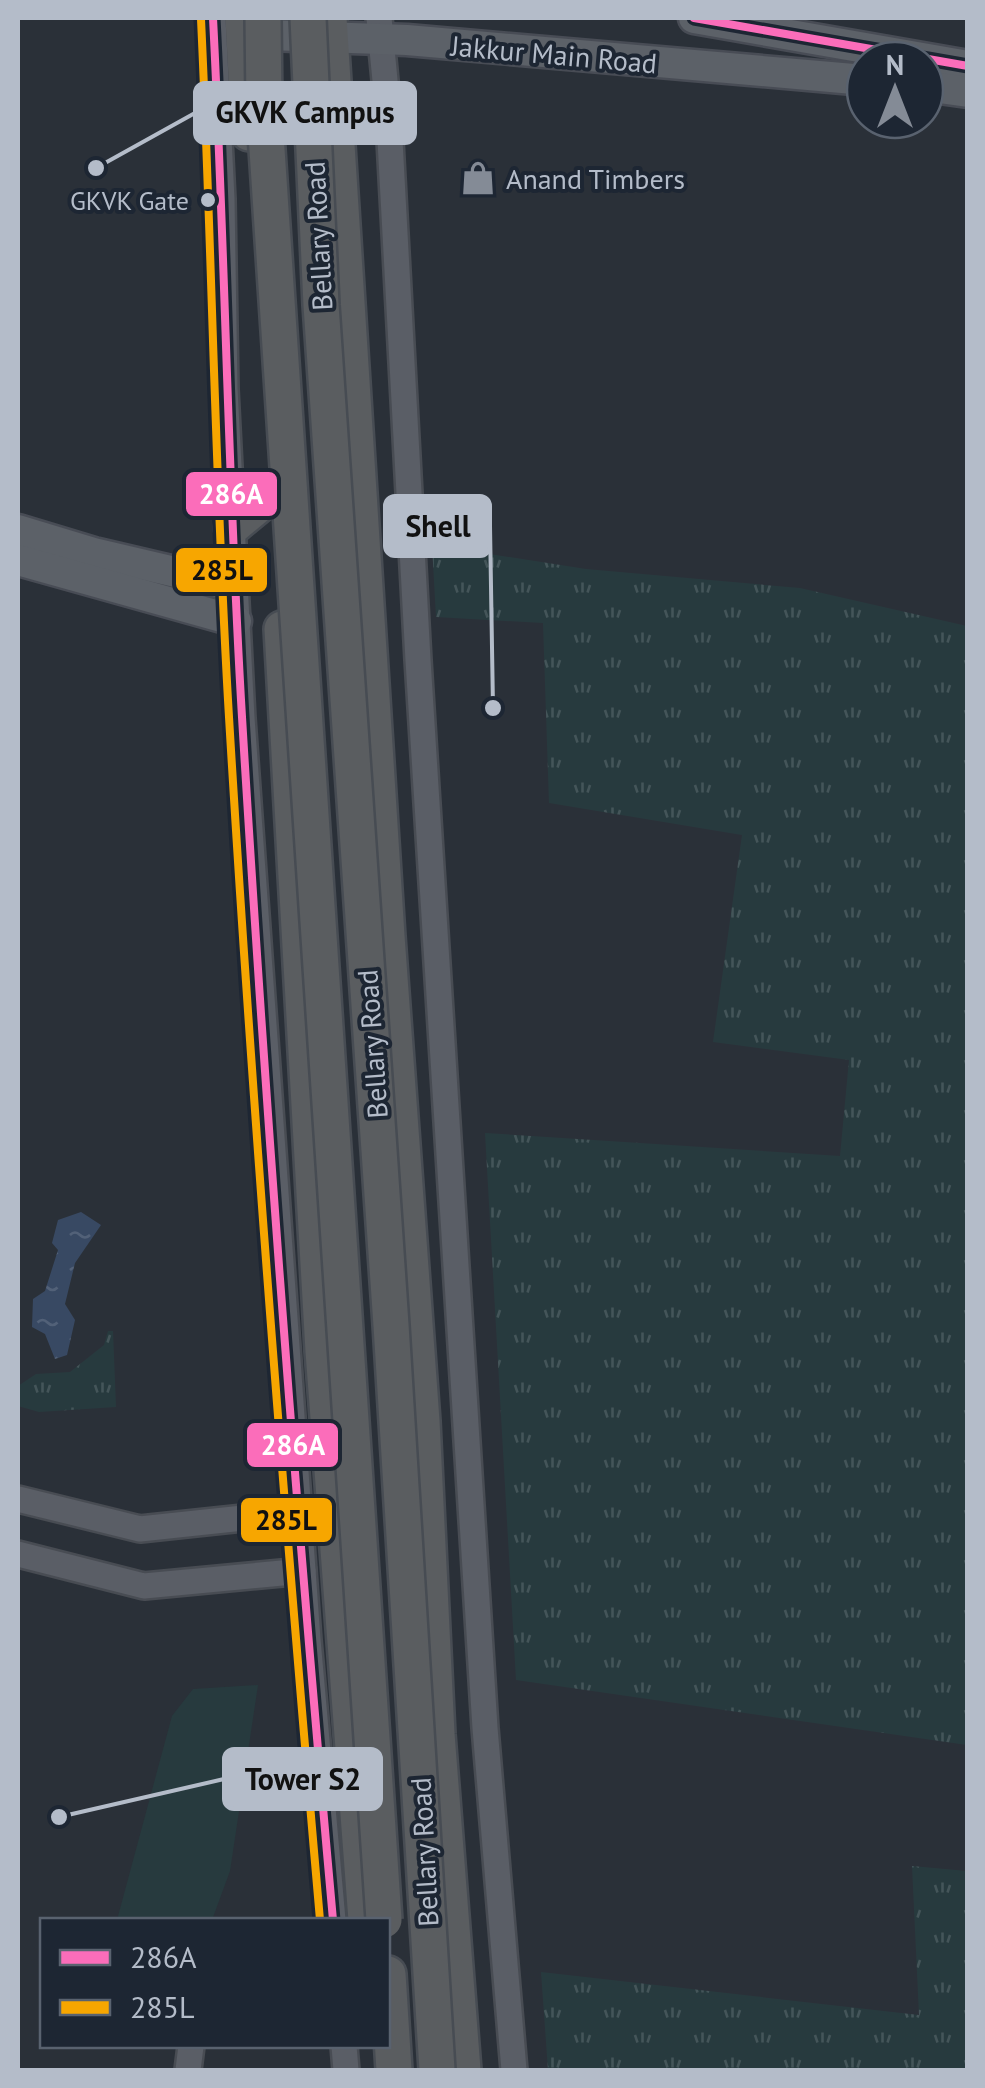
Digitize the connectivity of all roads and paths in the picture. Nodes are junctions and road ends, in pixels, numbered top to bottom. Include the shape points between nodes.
1 (694, 18) edge
2 (235, 24) edge
3 (322, 25) edge
4 (379, 28) edge
5 (968, 66) edge
6 (845, 78) edge
7 (273, 492) junction
8 (232, 527) junction
9 (18, 530) edge
10 (18, 560) edge
11 (235, 586) junction
12 (236, 620) junction
13 (18, 1498) edge
14 (299, 1512) junction
15 (18, 1554) edge
16 (303, 1571) junction
17 (333, 1918) edge
18 (366, 1918) edge
19 (384, 1918) edge
20 (390, 2006) edge
21 (394, 2070) edge
22 (437, 2070) edge
23 (463, 2070) edge
24 (514, 2070) edge

1 - 5 main road
2 - 3 main road, Jakkur Main Road
2 - 7 highway
2 - 8 street
2 - 19 highway, Bellary Road, bridge via 264,104
3 - 4 main road, Jakkur Main Road
3 - 22 highway, Bellary Road, bridge via 321,305
3 - 23 highway, Bellary Road
4 - 6 main road, Jakkur Main Road
4 - 24 street via 485,1728
7 - 8 highway
7 - 18 highway via 323,1351
8 - 11 street
9 - 11 main road
10 - 12 main road
11 - 12 street
12 - 14 street
13 - 14 street via 140,1529
14 - 16 street
15 - 16 street via 144,1586
16 - 17 street
20 - 21 highway

